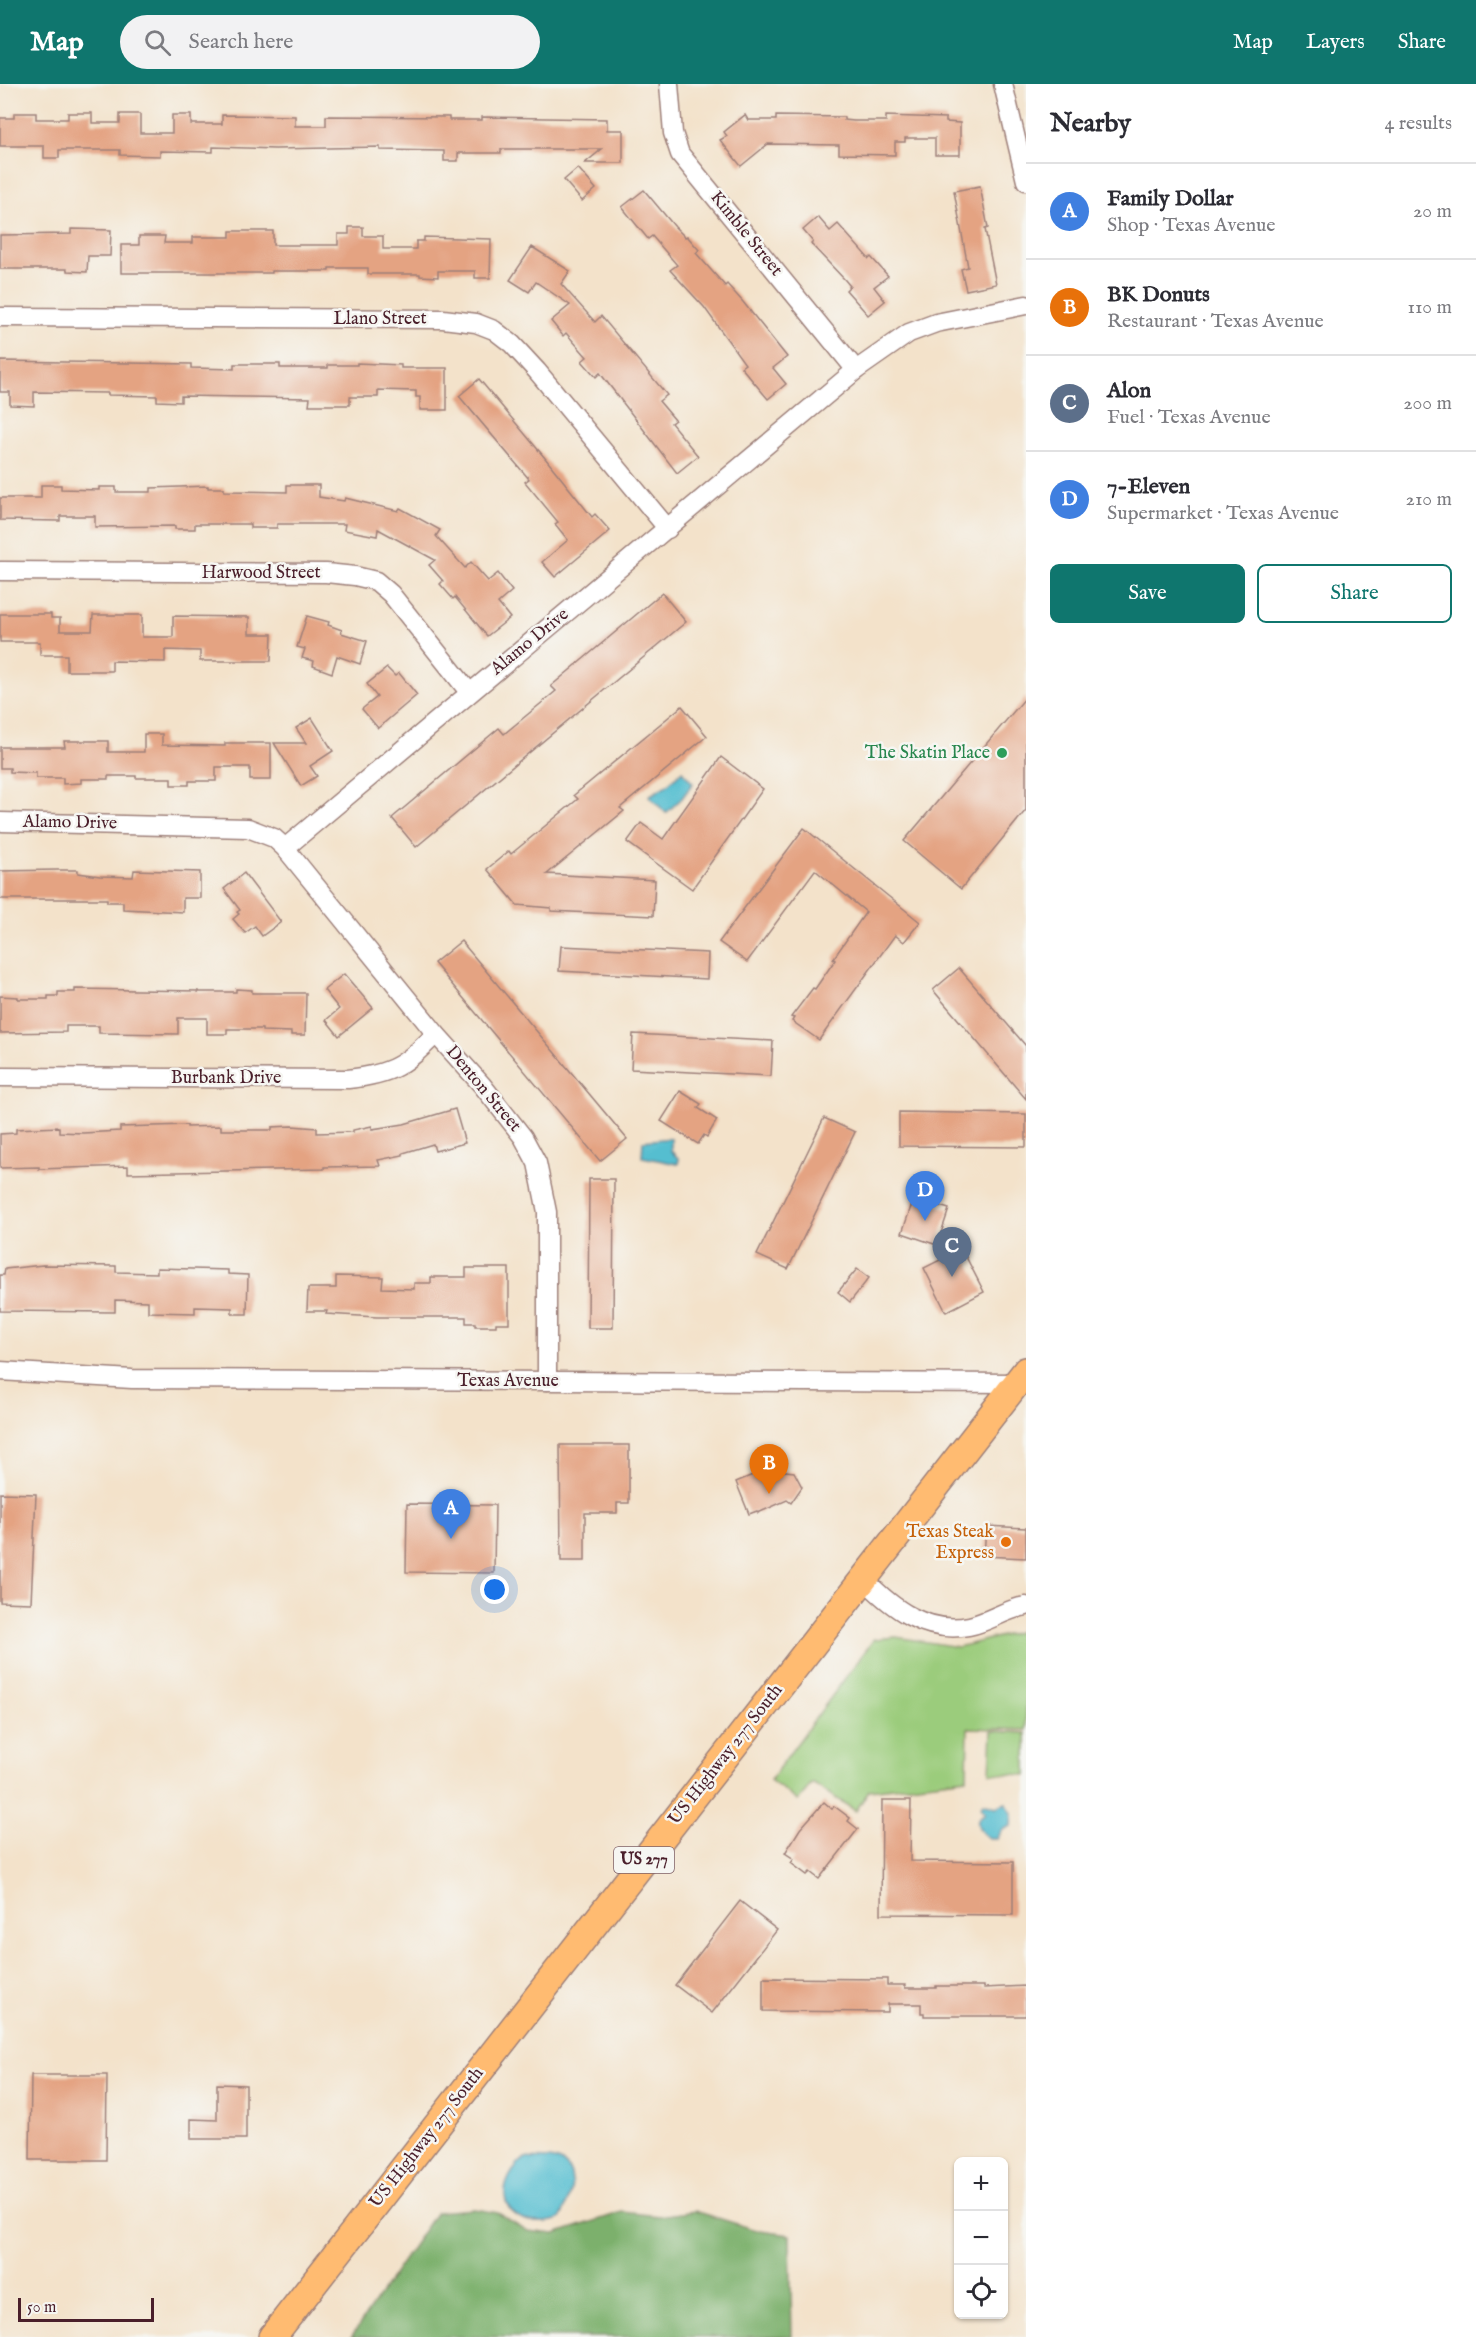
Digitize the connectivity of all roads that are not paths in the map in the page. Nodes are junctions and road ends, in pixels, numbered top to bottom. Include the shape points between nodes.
1 (669, 84) edge
2 (1003, 84) edge
3 (1026, 181) edge
4 (1026, 305) edge
5 (0, 317) edge
6 (856, 370) junction
7 (668, 529) junction
8 (0, 572) edge
9 (469, 692) junction
10 (0, 822) edge
11 (285, 848) junction
12 (436, 1034) junction
13 (0, 1077) edge
14 (0, 1371) edge
15 (1022, 1377) edge
16 (547, 1381) junction
17 (864, 1579) junction
18 (1026, 1606) edge
19 (272, 2337) edge

1 - 6 street, Kimble Street via 673,133 680,154
2 - 3 street
4 - 6 street, Alamo Drive via 936,323 909,333
5 - 7 street, Llano Street via 443,319 476,323 503,337 537,371
6 - 7 street, Alamo Drive
7 - 9 street, Alamo Drive
8 - 9 street, Harwood Street via 326,573 376,581 391,594
9 - 11 street, Alamo Drive
10 - 11 street, Alamo Drive via 248,828 274,837
11 - 12 street, Denton Street
12 - 13 street, Burbank Drive via 410,1060 379,1076
12 - 16 street, Denton Street via 517,1128 537,1163 547,1212
14 - 16 street, Texas Avenue via 132,1379
15 - 16 street, Texas Avenue
15 - 17 highway, US Highway 277 South / US 277
17 - 18 street via 907,1616 936,1627 969,1626
17 - 19 highway, US Highway 277 South / US 277

